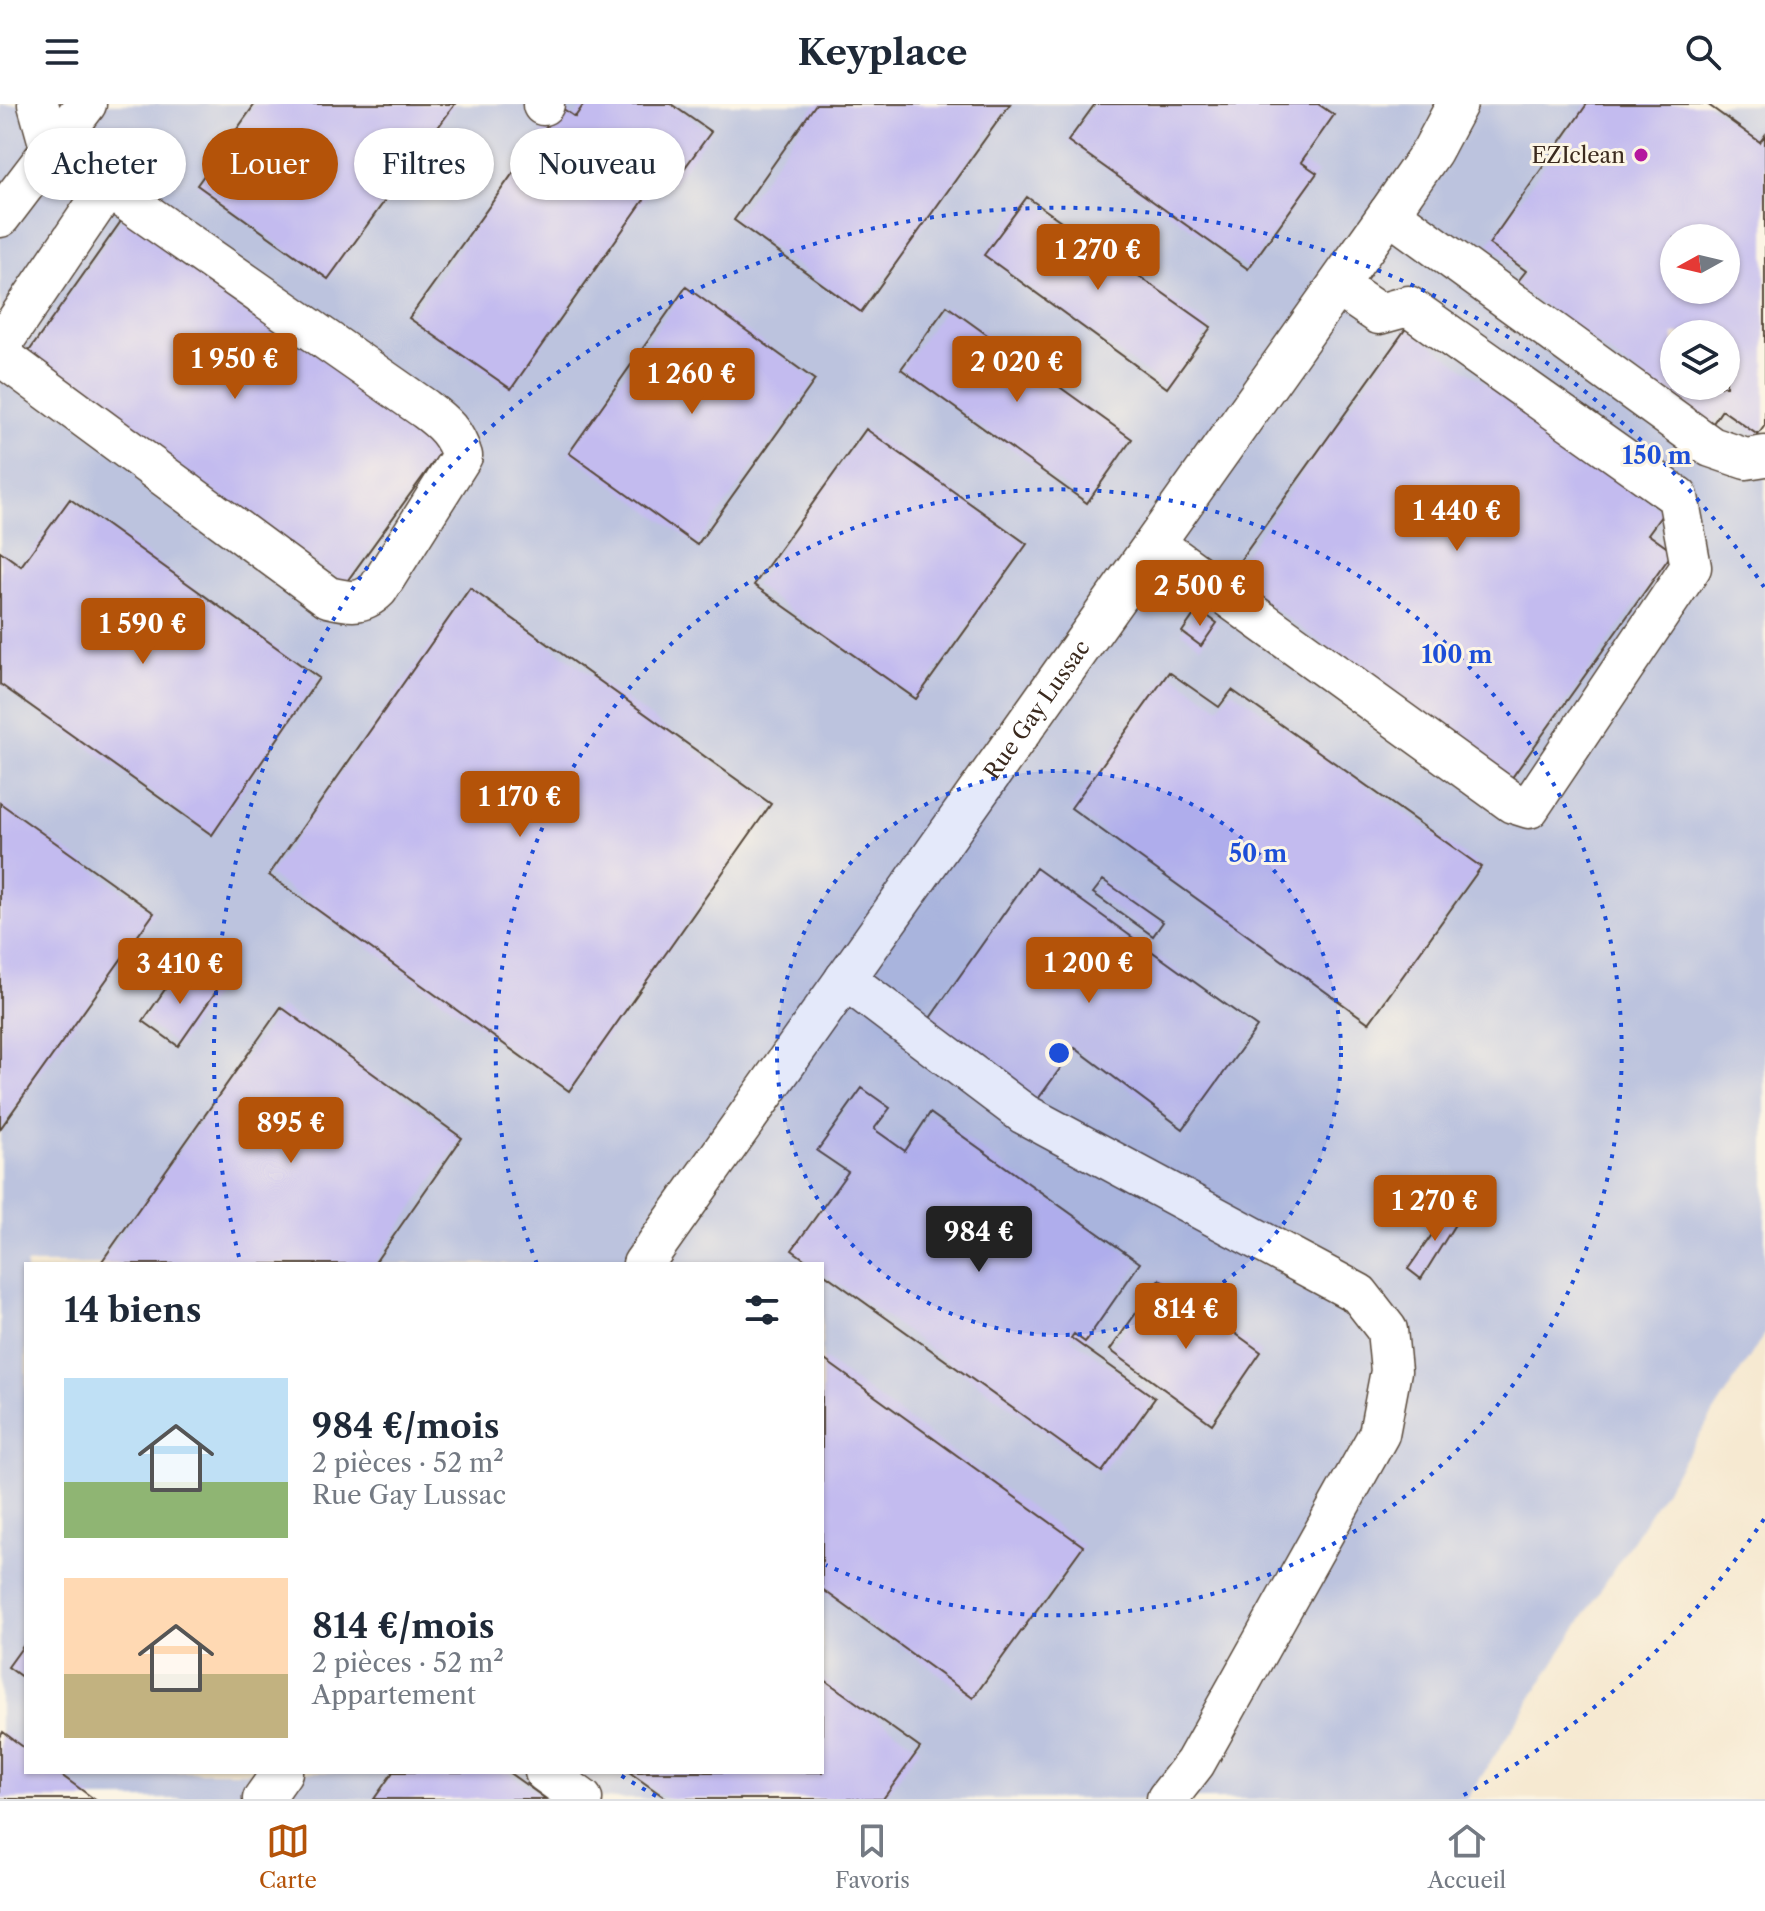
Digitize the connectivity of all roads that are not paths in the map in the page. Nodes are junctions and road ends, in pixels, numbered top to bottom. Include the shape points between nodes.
1 (38, 104) edge
2 (86, 104) edge
3 (1452, 107) edge
4 (45, 128) edge
5 (66, 128) edge
6 (24, 183) edge
7 (99, 200) edge
8 (127, 200) edge
9 (1389, 213) junction
10 (0, 217) edge
11 (1338, 286) junction
12 (0, 346) edge
13 (0, 355) edge
14 (1765, 456) edge
15 (1155, 544) junction
16 (845, 979) junction
17 (644, 1262) edge
18 (281, 1774) edge
19 (548, 1774) edge
20 (263, 1799) edge
21 (582, 1799) edge
22 (1167, 1799) edge

1 - 4 street
2 - 5 street
3 - 9 street, Rue Gay Lussac via 1432,151
6 - 10 street
7 - 12 street
8 - 13 street via 425,409 456,438 462,456 378,589 368,600 328,597
9 - 11 street, Rue Gay Lussac
9 - 14 street via 1711,447 1746,459
11 - 15 street, Rue Gay Lussac
11 - 15 street via 1379,314 1408,306 1678,497 1691,567 1529,808 1513,803
15 - 16 street, Rue Gay Lussac
16 - 17 street, Rue Gay Lussac
16 - 22 street via 1024,1114 1359,1294 1387,1330 1391,1371 1379,1434 1195,1763
18 - 20 street
19 - 21 street

